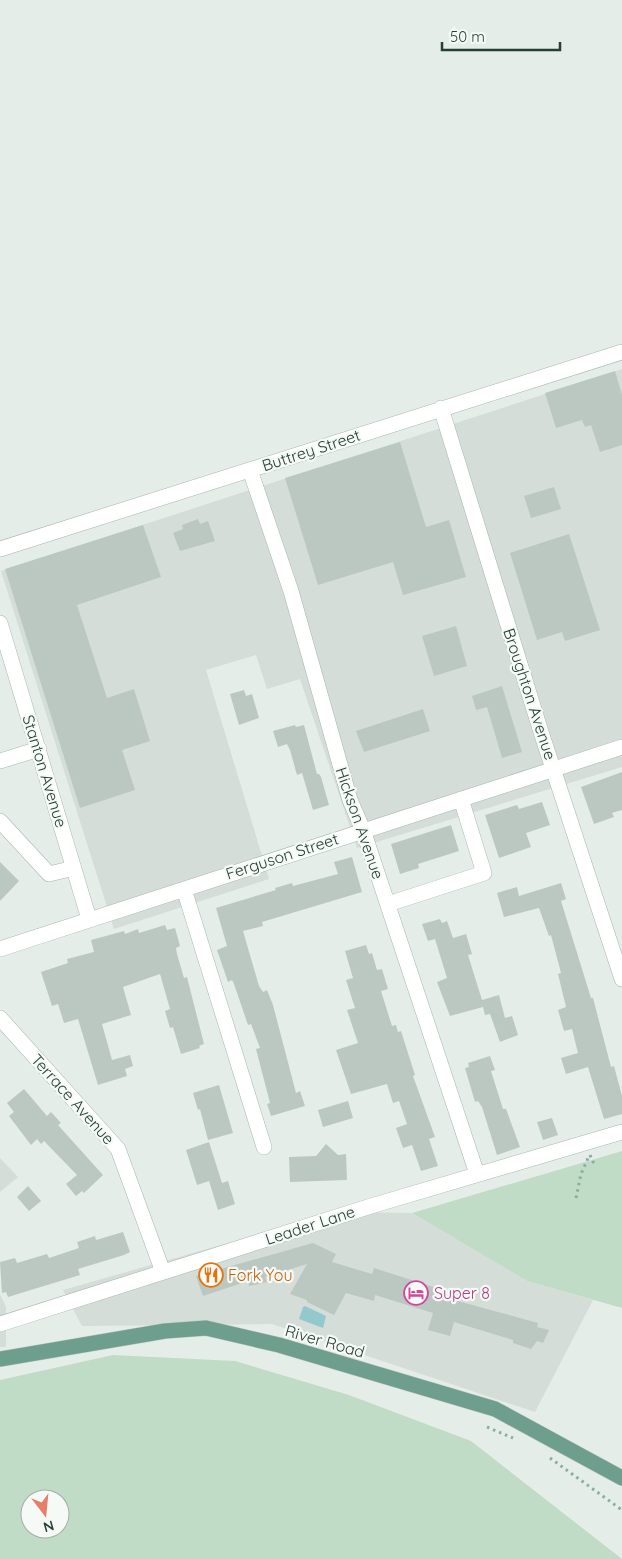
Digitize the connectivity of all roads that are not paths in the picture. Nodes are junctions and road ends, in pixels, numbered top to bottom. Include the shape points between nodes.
1 (622, 352) edge
2 (441, 408) junction
3 (250, 470) junction
4 (0, 549) edge
5 (0, 623) edge
6 (622, 747) edge
7 (39, 749) junction
8 (0, 761) edge
9 (554, 770) junction
10 (461, 799) junction
11 (0, 821) edge
12 (363, 830) junction
13 (74, 868) junction
14 (184, 889) junction
15 (388, 904) junction
16 (89, 919) junction
17 (0, 949) edge
18 (622, 978) edge
19 (0, 1018) edge
20 (622, 1132) edge
21 (264, 1147) dead end
22 (478, 1174) junction
23 (163, 1272) junction
24 (0, 1324) edge
25 (0, 1359) edge
26 (622, 1478) edge

1 - 2 street, Buttrey Street
2 - 3 street, Buttrey Street
2 - 9 street, Broughton Avenue
3 - 4 street, Buttrey Street
3 - 12 street, Hickson Avenue via 290,591 350,800
5 - 7 street, Stanton Avenue
6 - 9 street, Ferguson Street
7 - 8 street
7 - 13 street, Stanton Avenue
9 - 10 street, Ferguson Street
9 - 18 street, Broughton Avenue
10 - 12 street, Ferguson Street
10 - 15 street via 484,873
11 - 13 street via 49,874
12 - 14 street, Ferguson Street
12 - 15 street, Hickson Avenue
13 - 16 street, Stanton Avenue
14 - 16 street, Ferguson Street
14 - 21 street
15 - 22 street, Hickson Avenue
16 - 17 street, Ferguson Street
19 - 23 street, Terrace Avenue via 118,1149
20 - 22 street, Leader Lane
22 - 23 street, Leader Lane
23 - 24 street, Leader Lane
25 - 26 main road, River Road via 165,1331 206,1328 279,1345 495,1409

